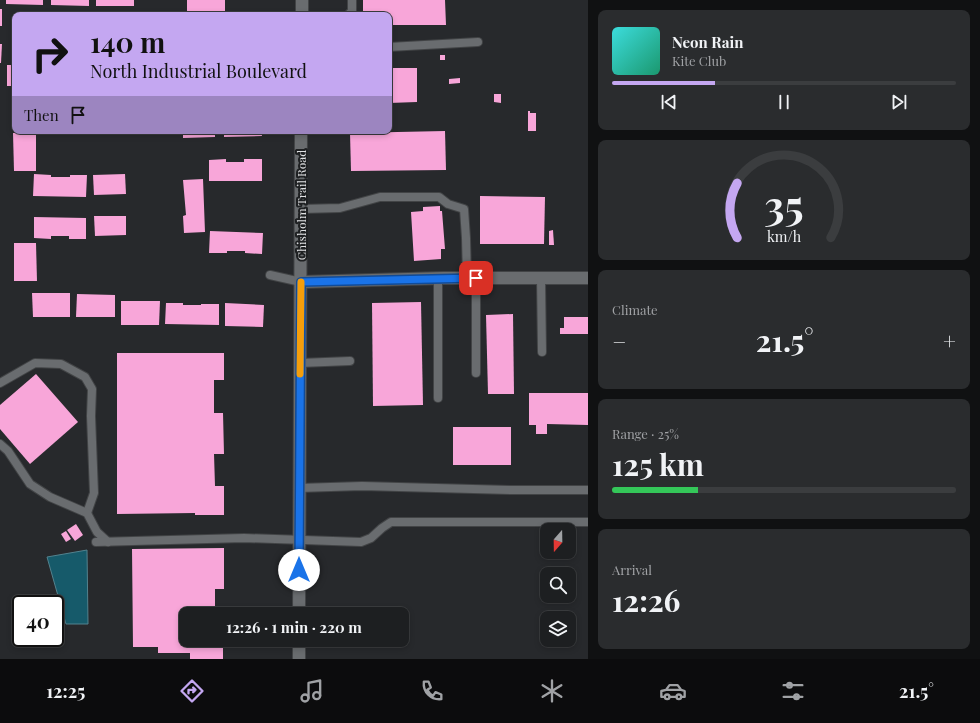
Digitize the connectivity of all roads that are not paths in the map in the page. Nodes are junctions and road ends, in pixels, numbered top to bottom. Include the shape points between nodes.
1 (302, 0) edge
2 (352, 0) edge
3 (302, 12) edge
4 (351, 12) edge
5 (478, 42) dead end
6 (392, 47) edge
7 (301, 134) edge
8 (301, 209) junction
9 (270, 275) dead end
10 (438, 278) junction
11 (471, 278) junction
12 (588, 278) edge
13 (541, 279) junction
14 (301, 282) junction
15 (542, 352) dead end
16 (350, 361) dead end
17 (300, 363) junction
18 (476, 373) dead end
19 (0, 383) edge
20 (438, 398) dead end
21 (0, 444) edge
22 (299, 488) junction
23 (588, 490) edge
24 (88, 513) junction
25 (588, 522) edge
26 (299, 540) junction
27 (96, 542) dead end
28 (108, 542) junction
29 (299, 607) edge
30 (299, 647) edge
31 (299, 659) edge

1 - 3 street
2 - 4 lane
5 - 6 lane
7 - 8 street, Chisholm Trail Road
8 - 11 lane via 340,208 380,197 439,197 448,204 464,210
8 - 14 street, Chisholm Trail Road
9 - 14 lane
10 - 11 street
10 - 14 street
10 - 20 lane
11 - 13 street
11 - 18 lane
12 - 13 street
13 - 15 lane
14 - 17 street, Chisholm Trail Road
16 - 17 lane
17 - 22 street, Chisholm Trail Road
19 - 24 lane via 35,363 61,364 85,377 92,389 94,493
21 - 24 lane via 8,451 30,484 50,497
22 - 23 lane via 362,486
22 - 26 street, Chisholm Trail Road
24 - 28 lane via 97,532
25 - 26 lane via 391,522 372,538 361,542
26 - 28 lane via 244,538
26 - 29 street, Chisholm Trail Road
27 - 28 lane
30 - 31 street

